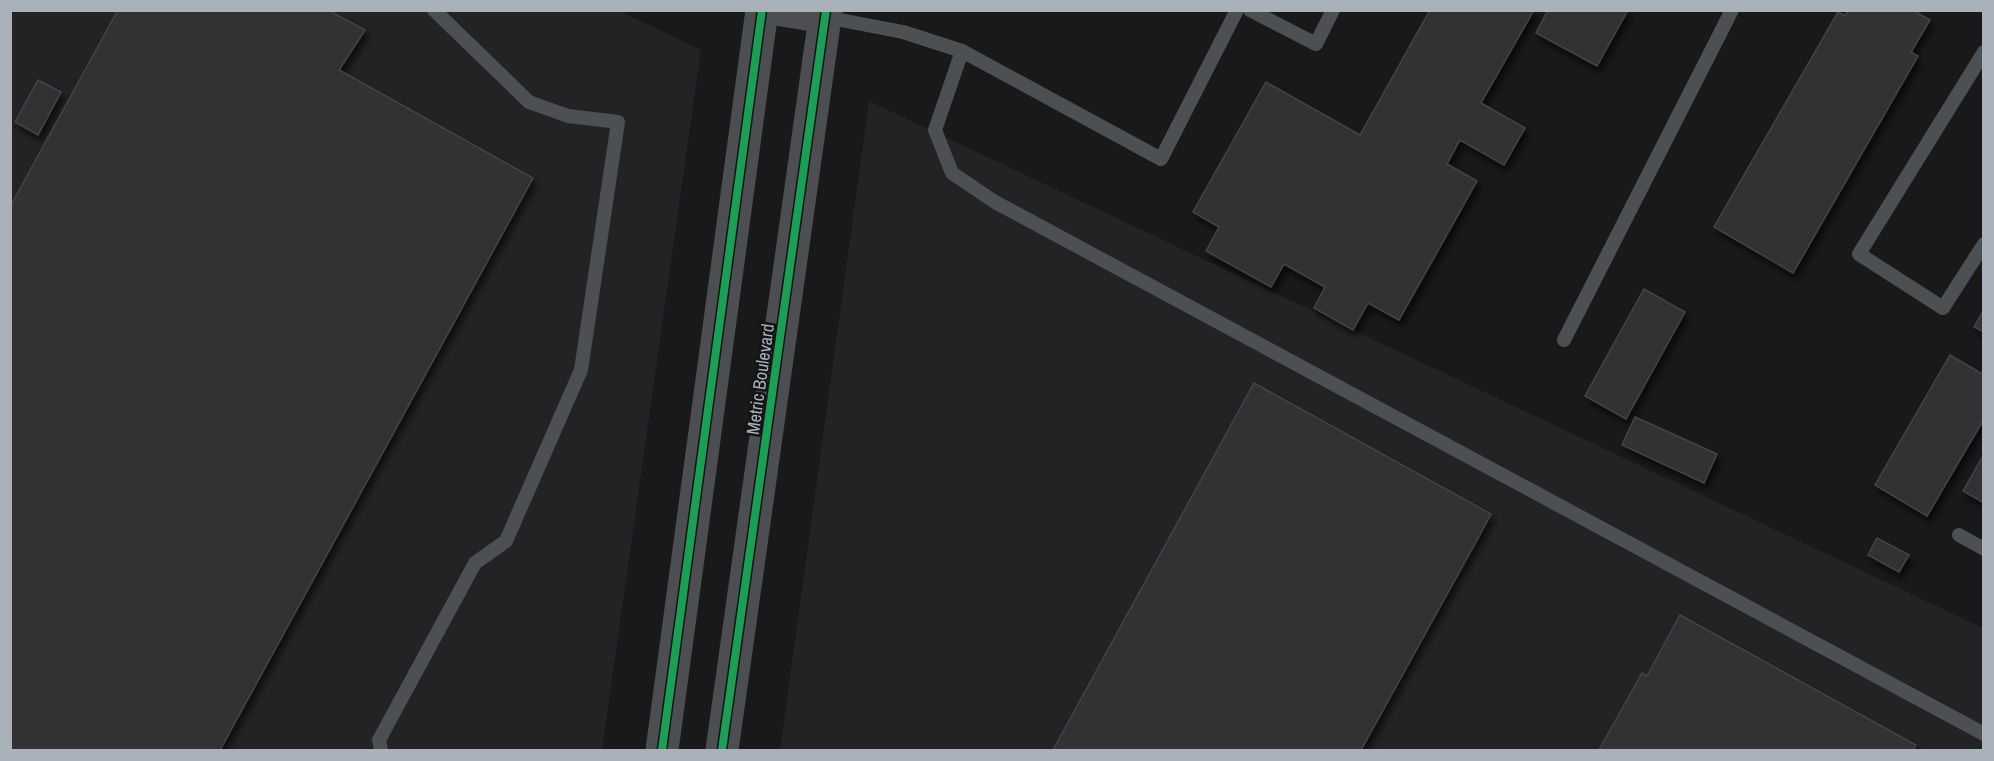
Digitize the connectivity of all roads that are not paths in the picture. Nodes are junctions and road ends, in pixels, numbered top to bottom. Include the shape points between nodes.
1 (434, 10) edge
2 (762, 10) edge
3 (782, 10) edge
4 (1237, 10) edge
5 (1250, 10) edge
6 (1333, 10) edge
7 (1732, 10) edge
8 (825, 14) edge
9 (962, 51) junction
10 (1983, 52) edge
11 (1983, 244) edge
12 (1564, 340) dead end
13 (1959, 535) dead end
14 (1983, 549) edge
15 (1983, 734) edge
16 (381, 750) edge
17 (662, 750) edge
18 (722, 750) edge

1 - 16 lane via 529,102 568,116 618,122 581,370 506,541 475,563 379,740
2 - 17 main road
3 - 8 main road
4 - 9 lane via 1161,159
5 - 6 lane via 1316,44
7 - 12 lane
8 - 9 lane
8 - 18 main road, Metric Boulevard
9 - 15 lane via 935,130 952,173 995,202
10 - 11 lane via 1859,254 1943,308
13 - 14 lane

